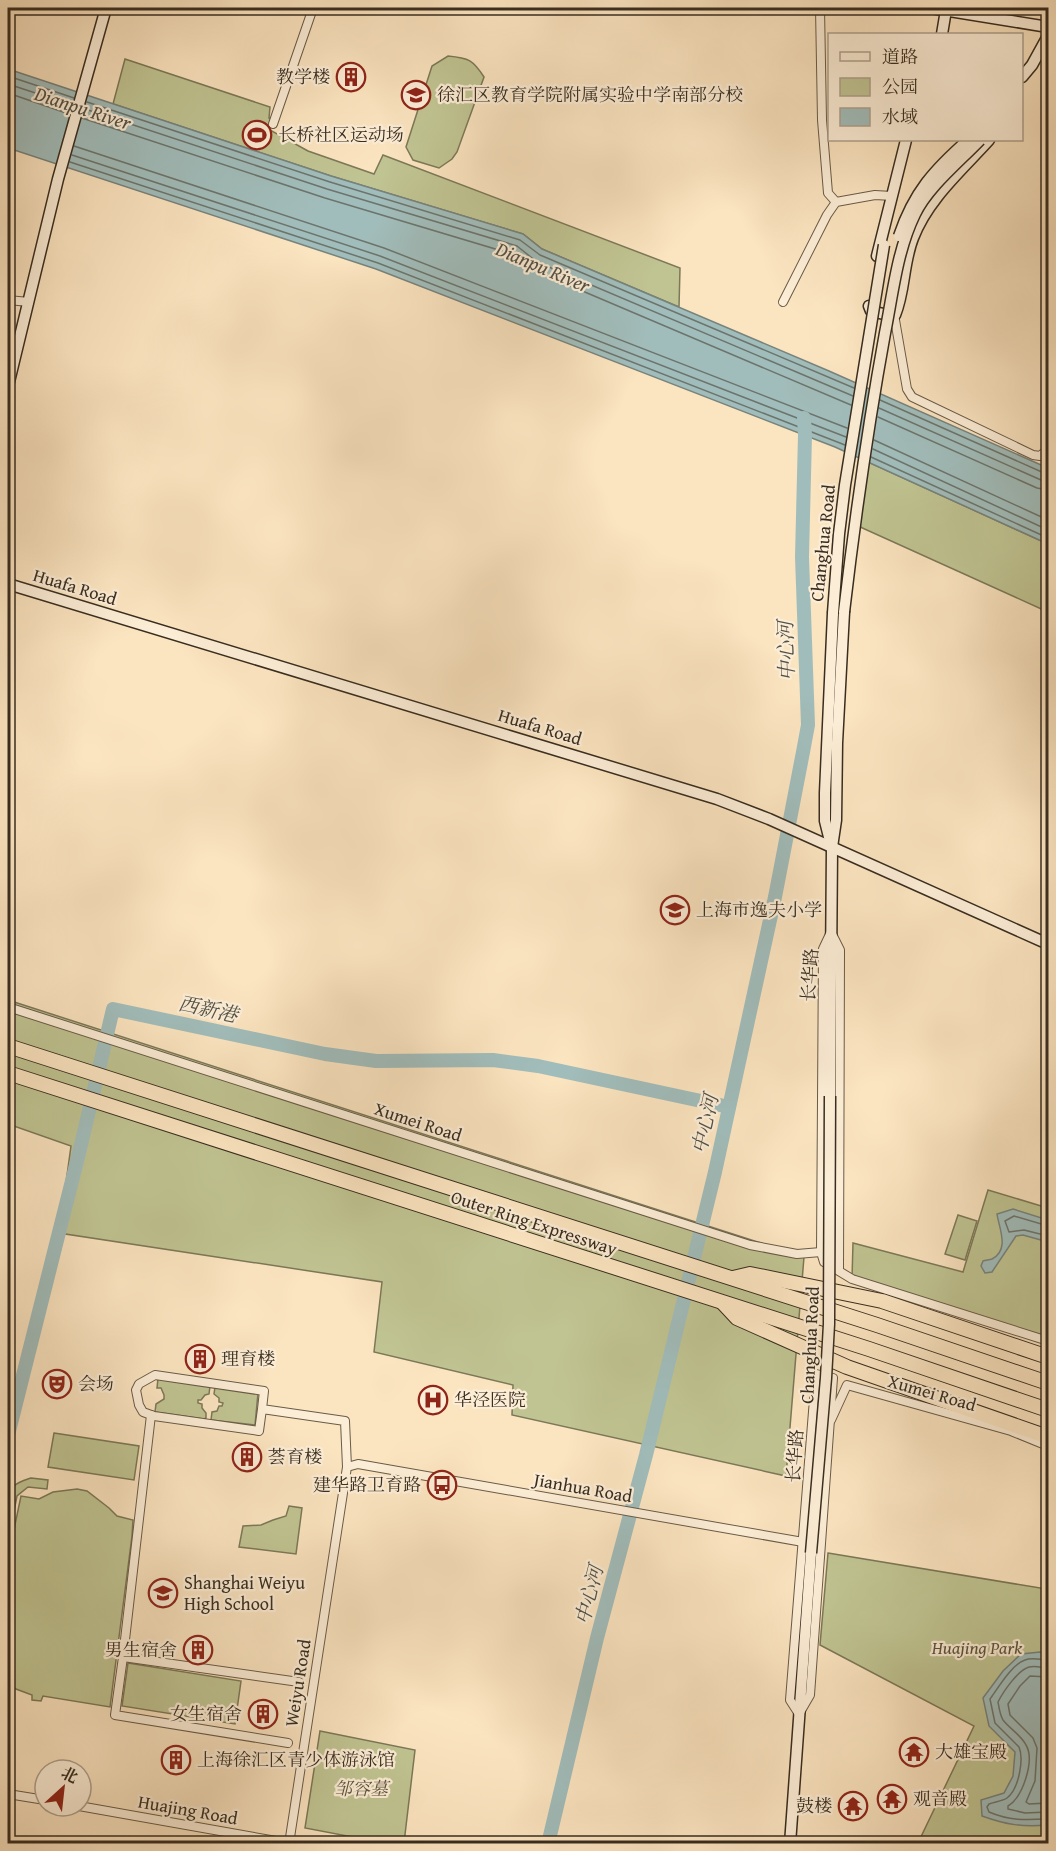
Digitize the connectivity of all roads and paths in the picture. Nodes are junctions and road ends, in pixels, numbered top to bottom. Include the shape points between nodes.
1 (106, 8) edge
2 (313, 8) edge
3 (820, 8) edge
4 (931, 8) edge
5 (946, 10) junction
6 (1048, 27) edge
7 (942, 33) edge
8 (1048, 36) edge
9 (1048, 46) edge
10 (1023, 76) edge
11 (1023, 86) edge
12 (273, 124) dead end
13 (906, 141) edge
14 (913, 141) edge
15 (967, 141) edge
16 (979, 141) edge
17 (988, 141) edge
18 (892, 196) junction
19 (836, 202) junction
20 (8, 300) edge
21 (29, 302) junction
22 (783, 302) dead end
23 (892, 316) junction
24 (8, 386) edge
25 (1048, 446) edge
26 (8, 584) edge
27 (839, 612) junction
28 (832, 847) junction
29 (831, 932) junction
30 (1048, 944) edge
31 (8, 1007) edge
32 (8, 1046) edge
33 (8, 1073) edge
34 (821, 1252) junction
35 (839, 1270) junction
36 (731, 1278) junction
37 (722, 1302) junction
38 (1048, 1341) edge
39 (1048, 1357) edge
40 (1048, 1383) edge
41 (262, 1409) junction
42 (1048, 1410) edge
43 (151, 1415) junction
44 (829, 1424) junction
45 (1048, 1437) edge
46 (1048, 1446) edge
47 (347, 1467) junction
48 (803, 1542) junction
49 (123, 1657) junction
50 (299, 1682) dead end
51 (799, 1714) junction
52 (288, 1743) dead end
53 (8, 1794) edge
54 (33, 1798) edge
55 (93, 1808) edge
56 (290, 1843) edge
57 (790, 1844) edge

1 - 21 street via 58,179
2 - 12 street
3 - 19 street via 828,193
4 - 5 street
5 - 6 street
5 - 7 street
8 - 10 street
9 - 11 street
13 - 18 street
14 - 27 street, Changhua Road, bridge via 884,245 845,485 839,534
15 - 27 street, Changhua Road, bridge via 925,183 908,211 895,248 850,514
16 - 27 street, Changhua Road, bridge via 916,212 902,248
17 - 23 street via 926,210 908,253 897,312
18 - 19 street
18 - 23 street via 879,243 869,306 871,311
19 - 22 street
20 - 21 street
21 - 24 street
23 - 25 street via 912,397 1033,455 1040,456
26 - 28 street, Huafa Road via 689,789
27 - 28 street, Changhua Road via 836,820
28 - 29 street, Changhua Road
28 - 30 street, Huafa Road
29 - 34 street, 长华路 via 823,949
29 - 35 street, 长华路 via 840,950
29 - 51 street, Changhua Road, bridge via 828,1335
31 - 34 street, Xumei Road via 750,1245 797,1254
32 - 36 highway, Outer Ring Expressway
33 - 37 highway, Outer Ring Expressway
34 - 35 street via 824,1262
35 - 38 street via 852,1279
36 - 39 highway via 750,1274 865,1297
36 - 40 highway, Outer Ring Expressway
37 - 42 highway, Outer Ring Expressway
37 - 45 highway via 737,1318 847,1367
41 - 43 street via 259,1431
41 - 43 street via 264,1391 156,1375 136,1390 143,1412
41 - 47 street, Weiyu Road via 345,1421
43 - 49 street
44 - 46 street, Xumei Road via 847,1385 1011,1431
44 - 48 street, 长华路 via 833,1378 816,1374
44 - 51 street, 长华路 via 810,1695
47 - 48 street, Jianhua Road via 358,1464
47 - 56 street, Weiyu Road
48 - 51 street, 长华路 via 790,1700
49 - 50 street
49 - 52 street via 115,1715
51 - 57 street, Changhua Road
53 - 54 street
55 - 56 street, Huajing Road

